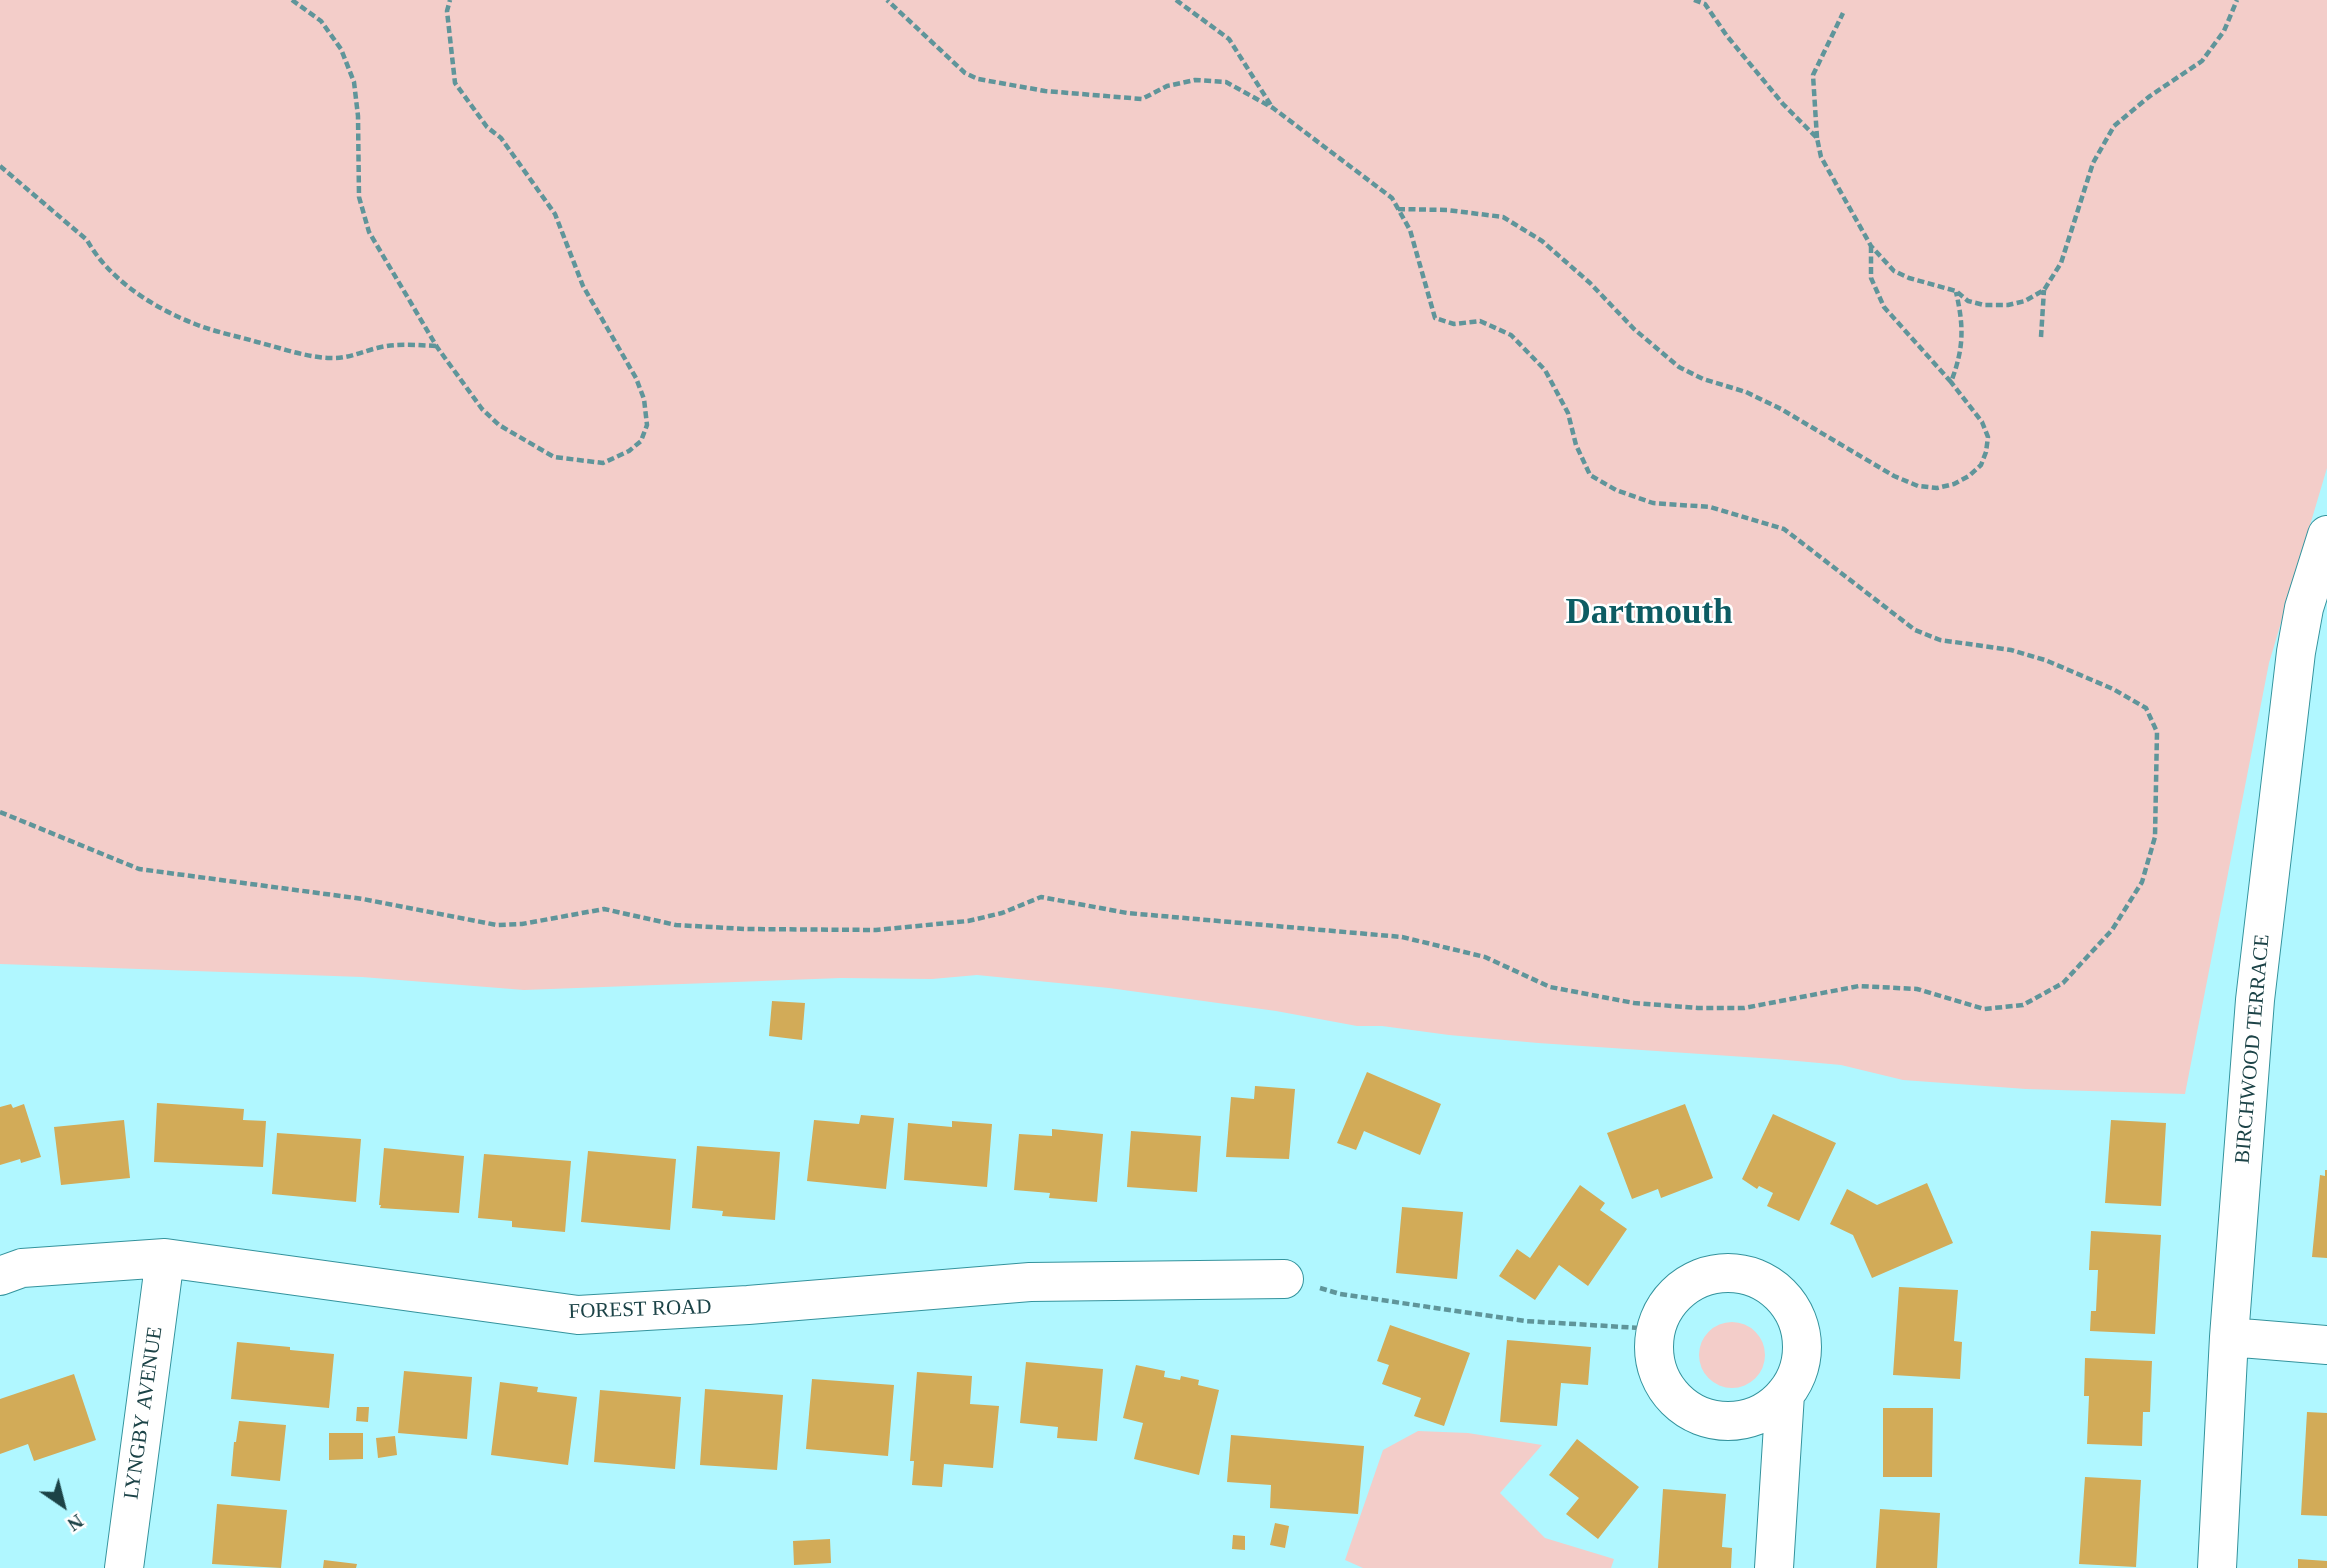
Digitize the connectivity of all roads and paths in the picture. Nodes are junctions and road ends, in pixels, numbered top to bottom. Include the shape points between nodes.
1 (292, 0) edge
2 (450, 0) edge
3 (887, 0) edge
4 (1176, 0) edge
5 (1694, 0) edge
6 (2237, 0) edge
7 (1843, 13) dead end
8 (1273, 108) junction
9 (1817, 138) junction
10 (0, 166) edge
11 (1398, 209) junction
12 (1871, 246) junction
13 (2044, 290) junction
14 (1956, 291) junction
15 (2041, 337) dead end
16 (437, 346) junction
17 (1951, 382) junction
18 (2327, 535) edge
19 (0, 812) edge
20 (164, 1258) junction
21 (0, 1276) edge
22 (1284, 1279) joint
23 (1656, 1329) junction
24 (2229, 1337) junction
25 (2327, 1345) edge
26 (1785, 1394) junction
27 (124, 1568) edge
28 (1774, 1568) edge
29 (2217, 1568) edge

1 - 16 path via 321,21 341,49 354,82 359,197 369,232
2 - 16 path via 447,11 455,83 555,214 583,286 644,399 647,425 641,441 603,463 554,457 499,425 482,409
3 - 8 path via 964,73 978,79 1045,91 1142,99 1167,86 1195,80 1226,82
4 - 8 path via 1229,39
5 - 9 path via 1705,4 1783,104
6 - 13 path via 2224,31 2202,61 2113,127 2092,163 2061,263
7 - 9 path via 1813,75
8 - 11 path via 1392,198
9 - 12 path via 1821,157
10 - 16 path via 88,240 96,255 129,287 195,324 331,358 379,347
11 - 17 path via 1503,217 1542,242 1679,367 1781,409 1918,486 1954,484 1981,465 1986,452 1988,437 1982,422
11 - 19 path via 1410,230 1435,318 1454,324 1480,321 1511,335 1545,370 1568,413 1590,475 1653,503 1710,507 1784,529 1915,630 1940,640 2045,660 2146,708 2157,732 2158,789 2155,837 2142,882 2112,930 2063,983 2023,1005 1984,1009 1917,989 1859,986 1744,1008 1634,1003 1550,987 1485,957 1402,937 1127,913 1041,897 968,921 876,930 676,925 604,909 497,925 362,899 139,869
12 - 14 path via 1894,271
12 - 17 path via 1871,278 1884,307
13 - 14 path via 2025,301 1996,305 1968,301
13 - 15 path
14 - 17 path via 1963,342
18 - 24 street, BIRCHWOOD TERRACE via 2304,608 2296,652 2255,1000
20 - 21 street, FOREST ROAD via 22,1268
20 - 22 street, FOREST ROAD via 578,1315 1030,1282
20 - 27 street, LYNGBY AVENUE
22 - 23 path via 1340,1294 1525,1321
23 - 26 street via 1654,1354 1660,1379 1674,1399 1695,1414 1718,1421 1743,1420 1766,1411
23 - 26 street via 1665,1307 1702,1278 1726,1273 1749,1276 1771,1287 1788,1304 1802,1349 1798,1372
24 - 25 street
24 - 29 street, BIRCHWOOD TERRACE
26 - 28 street

